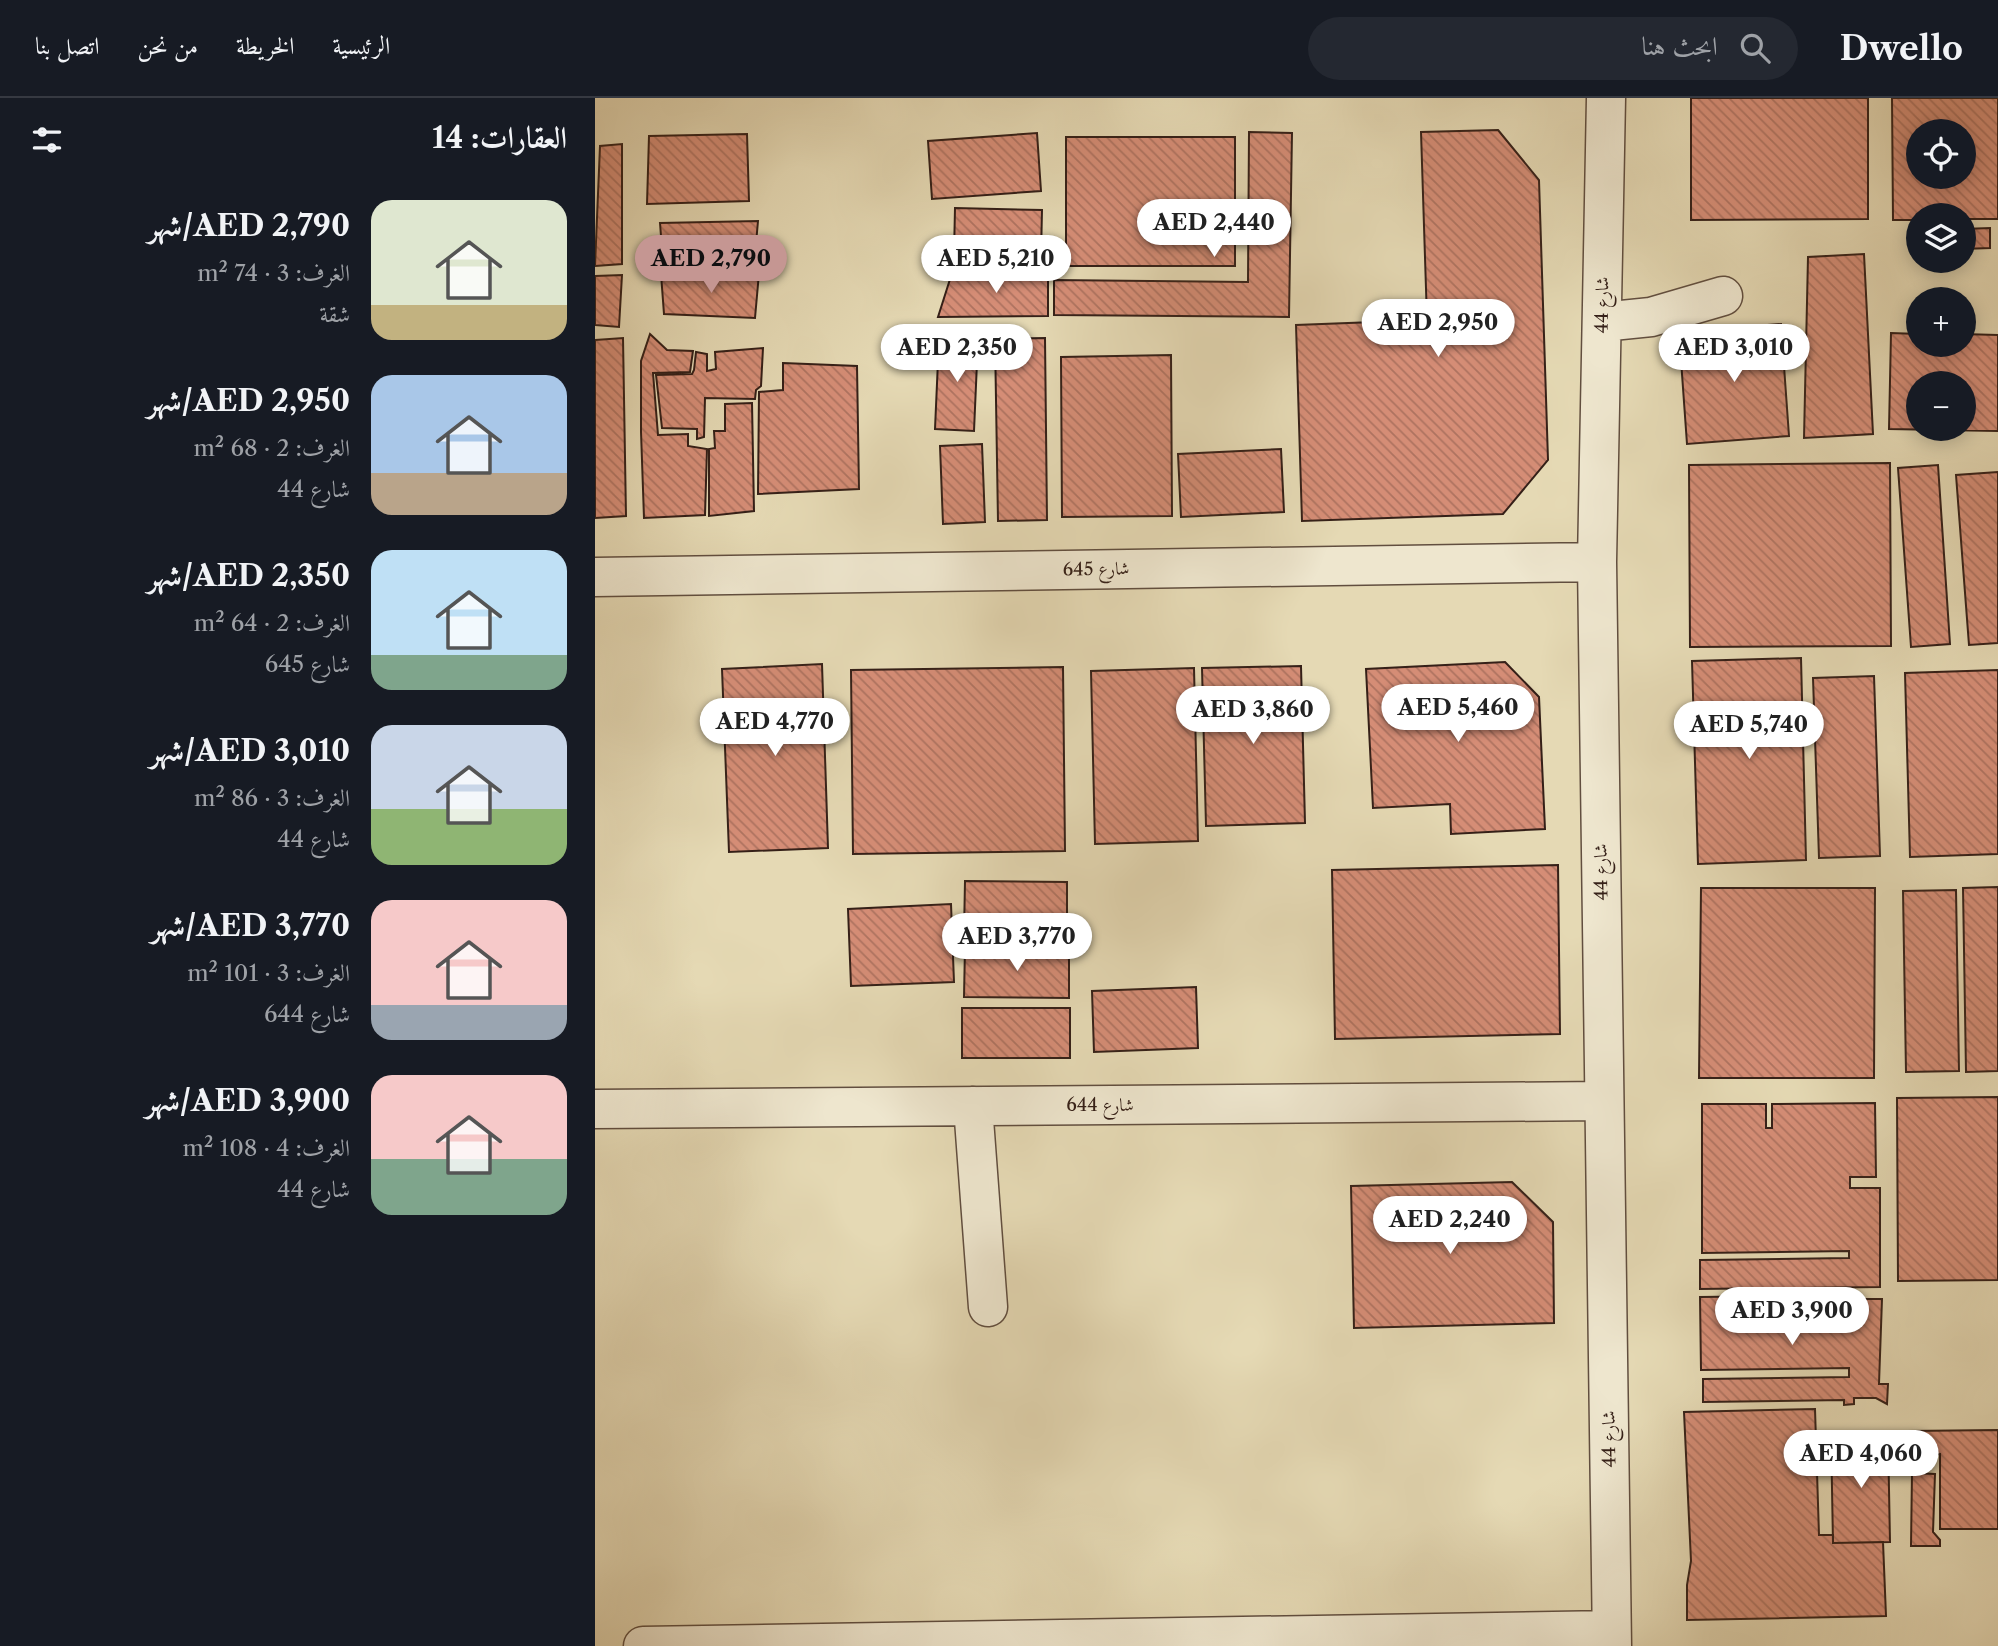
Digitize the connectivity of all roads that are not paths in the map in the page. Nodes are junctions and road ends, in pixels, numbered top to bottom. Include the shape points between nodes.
1 (1606, 98) edge
2 (1724, 296) dead end
3 (1602, 321) junction
4 (1597, 562) junction
5 (595, 577) edge
6 (1604, 1101) junction
7 (973, 1106) junction
8 (595, 1109) edge
9 (988, 1307) dead end
10 (1611, 1638) edge
11 (643, 1646) edge

1 - 3 street, شارع 44
2 - 3 street via 1651,317
3 - 4 street, شارع 44
4 - 5 street, شارع 645
4 - 6 street, شارع 44
6 - 7 street, شارع 644
6 - 10 street, شارع 44
7 - 8 street, شارع 644
7 - 9 street
10 - 11 street

